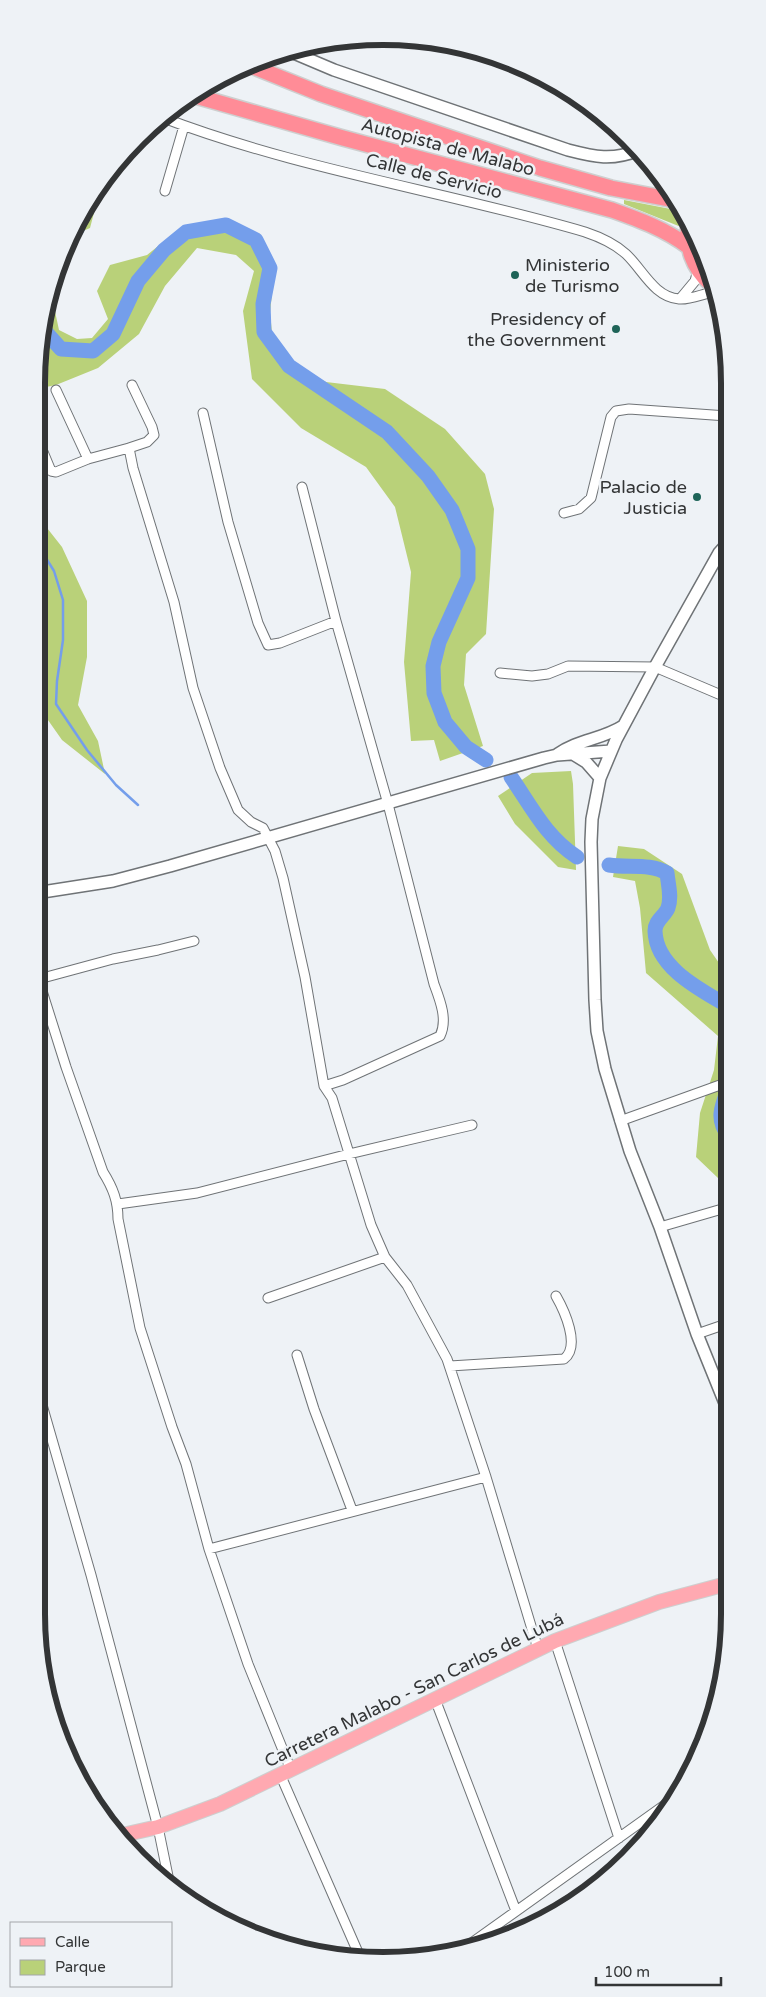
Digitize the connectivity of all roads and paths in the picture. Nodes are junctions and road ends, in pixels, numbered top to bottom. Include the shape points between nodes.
1 (300, 56) edge
2 (259, 69) edge
3 (202, 98) edge
4 (170, 121) edge
5 (184, 126) junction
6 (631, 153) edge
7 (166, 191) dead end
8 (666, 199) edge
9 (689, 241) edge
10 (689, 247) junction
11 (698, 270) junction
12 (704, 276) edge
13 (708, 293) edge
14 (680, 299) junction
15 (132, 385) dead end
16 (56, 390) dead end
17 (203, 413) dead end
18 (721, 416) edge
19 (129, 448) junction
20 (45, 458) edge
21 (88, 459) junction
22 (302, 487) dead end
23 (564, 513) dead end
24 (721, 551) edge
25 (336, 621) junction
26 (655, 667) junction
27 (500, 673) dead end
28 (721, 695) edge
29 (624, 725) junction
30 (589, 740) junction
31 (614, 745) junction
32 (573, 754) junction
33 (556, 755) junction
34 (600, 778) junction
35 (388, 804) junction
36 (269, 838) junction
37 (45, 892) edge
38 (194, 941) dead end
39 (45, 974) edge
40 (45, 999) edge
41 (720, 1085) dead end
42 (324, 1086) junction
43 (620, 1121) junction
44 (472, 1125) dead end
45 (349, 1154) junction
46 (118, 1204) junction
47 (721, 1209) edge
48 (660, 1227) junction
49 (385, 1257) junction
50 (556, 1296) dead end
51 (268, 1298) dead end
52 (721, 1326) edge
53 (697, 1334) junction
54 (297, 1355) dead end
55 (450, 1366) junction
56 (721, 1393) edge
57 (45, 1416) edge
58 (486, 1477) junction
59 (352, 1510) junction
60 (208, 1549) junction
61 (721, 1585) edge
62 (555, 1641) junction
63 (538, 1649) junction
64 (435, 1699) junction
65 (286, 1772) junction
66 (659, 1810) edge
67 (158, 1827) junction
68 (127, 1834) edge
69 (619, 1838) junction
70 (168, 1874) edge
71 (516, 1911) junction
72 (479, 1938) edge
73 (357, 1951) edge

1 - 6 street via 568,150 599,157
2 - 8 highway, Autopista de Malabo via 322,94 540,168 611,188
3 - 10 highway, Autopista de Malabo via 612,210 654,225
4 - 5 street, Calle de Servicio
5 - 7 street
5 - 14 street, Calle de Servicio via 321,167 593,235 626,254 664,295
9 - 10 highway
10 - 11 highway
11 - 12 highway
11 - 14 street via 695,281
13 - 14 street
15 - 19 street via 154,435 147,442
16 - 21 street
17 - 25 street via 228,522 268,646
18 - 23 street via 616,411 611,417 590,498 579,509
19 - 21 street
19 - 36 street via 174,602 193,688 220,768 238,810 263,828
20 - 21 street via 50,471 56,472
22 - 25 street
24 - 26 street
25 - 35 street
26 - 27 street via 568,666 532,676
26 - 28 street
26 - 29 street
29 - 30 street
29 - 31 street
30 - 31 street
30 - 33 street
31 - 32 street
31 - 34 street
32 - 33 street
32 - 34 street via 586,762
33 - 35 street
34 - 43 street via 591,842 595,1000 600,1050
35 - 36 street
35 - 42 street via 434,984 442,1004 443,1030 434,1039
36 - 37 street via 113,881
36 - 42 street via 283,878 296,936
38 - 39 street
40 - 46 street via 103,1172
41 - 43 street
42 - 45 street via 332,1098
43 - 48 street
44 - 45 street
45 - 46 street via 197,1193
45 - 49 street
46 - 60 street via 119,1226 140,1328 186,1464
47 - 48 street
48 - 53 street
49 - 51 street
49 - 55 street via 407,1286
50 - 55 street via 570,1330 569,1353 564,1359
52 - 53 street
53 - 56 street
54 - 59 street
55 - 58 street
57 - 67 street via 80,1531
58 - 59 street
58 - 63 street
59 - 60 street
60 - 65 street
61 - 62 main road, Carretera Malabo - San Carlos de Lubá via 659,1602
62 - 63 main road, Carretera Malabo - San Carlos de Lubá
62 - 69 street
63 - 64 main road, Carretera Malabo - San Carlos de Lubá
64 - 65 main road, Carretera Malabo - San Carlos de Lubá
64 - 71 street
65 - 67 main road, Carretera Malabo - San Carlos de Lubá via 220,1804
65 - 73 street
66 - 69 street
67 - 68 main road, Carretera Malabo - San Carlos de Lubá
67 - 70 street
69 - 71 street
71 - 72 street

